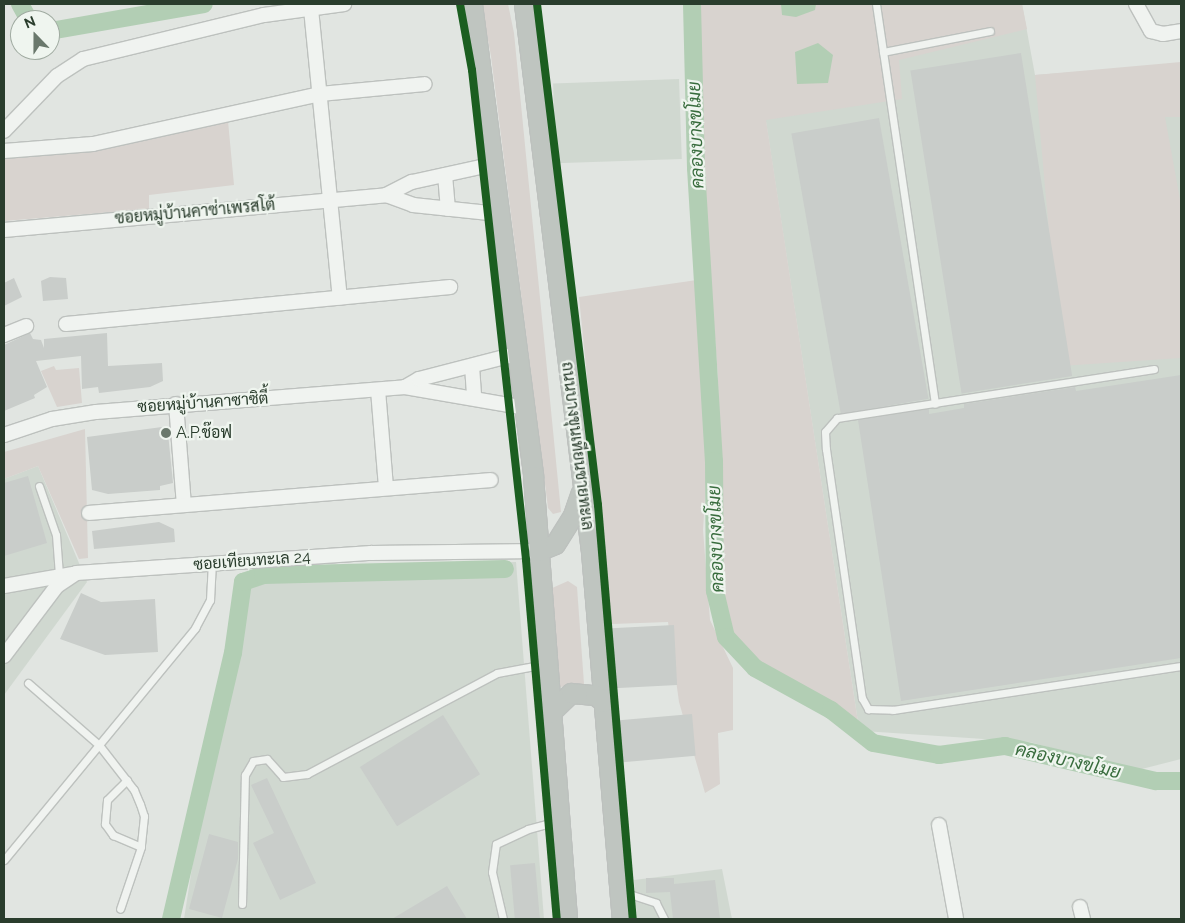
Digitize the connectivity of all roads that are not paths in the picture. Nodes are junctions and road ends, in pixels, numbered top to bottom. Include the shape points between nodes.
1 (344, 4) edge
2 (472, 4) edge
3 (524, 4) edge
4 (876, 4) edge
5 (1136, 4) edge
6 (311, 9) junction
7 (1181, 31) edge
8 (990, 32) dead end
9 (883, 52) junction
10 (425, 84) dead end
11 (320, 94) junction
12 (4, 130) edge
13 (4, 151) edge
14 (494, 164) junction
15 (445, 175) junction
16 (386, 195) junction
17 (330, 200) junction
18 (448, 209) junction
19 (499, 214) junction
20 (4, 230) edge
21 (450, 287) dead end
22 (340, 298) junction
23 (66, 324) dead end
24 (26, 326) dead end
25 (4, 335) edge
26 (520, 353) junction
27 (472, 366) junction
28 (1154, 368) dead end
29 (405, 387) junction
30 (378, 390) junction
31 (474, 398) junction
32 (176, 404) junction
33 (935, 404) junction
34 (525, 408) junction
35 (4, 435) edge
36 (491, 480) dead end
37 (39, 486) dead end
38 (582, 486) junction
39 (386, 488) junction
40 (184, 504) junction
41 (89, 513) dead end
42 (538, 551) junction
43 (212, 564) junction
44 (76, 573) junction
45 (59, 575) junction
46 (4, 586) edge
47 (4, 656) edge
48 (545, 664) junction
49 (1181, 666) edge
50 (28, 683) dead end
51 (604, 702) junction
52 (550, 713) junction
53 (99, 745) junction
54 (127, 780) junction
55 (558, 821) junction
56 (939, 825) dead end
57 (140, 847) junction
58 (4, 860) edge
59 (620, 891) junction
60 (242, 904) dead end
61 (120, 909) dead end
62 (503, 919) edge
63 (566, 919) edge
64 (622, 919) edge
65 (664, 919) edge
66 (956, 919) edge

1 - 6 street
2 - 14 main road
3 - 38 main road, ถนนบางขุนเทียนชายทะเล
4 - 9 lane
5 - 7 street via 1151,31 1162,34
6 - 11 street
6 - 12 street via 264,16 83,58 57,76
8 - 9 lane
9 - 33 lane
10 - 11 street
11 - 13 street via 94,144
11 - 17 street
14 - 15 street, ซอยหมู่บ้านคาซ่าเพรสโต้
14 - 19 main road
15 - 16 street, ซอยหมู่บ้านคาซ่าเพรสโต้ via 412,182
15 - 18 street
16 - 17 street, ซอยหมู่บ้านคาซ่าเพรสโต้
16 - 18 street, ซอยหมู่บ้านคาซ่าเพรสโต้ via 413,205
17 - 20 street, ซอยหมู่บ้านคาซ่าเพรสโต้
17 - 22 street
18 - 19 street, ซอยหมู่บ้านคาซ่าเพรสโต้
19 - 26 main road
21 - 22 street
22 - 23 street
24 - 25 street
26 - 27 street, ซอยหมู่บ้านคาซาซิตี้
26 - 34 main road
27 - 29 street, ซอยหมู่บ้านคาซาซิตี้ via 419,379
27 - 31 street
28 - 33 lane
29 - 30 street, ซอยหมู่บ้านคาซาซิตี้
29 - 31 street, ซอยหมู่บ้านคาซาซิตี้
30 - 32 street, ซอยหมู่บ้านคาซาซิตี้
30 - 39 street
31 - 34 street, ซอยหมู่บ้านคาซาซิตี้
32 - 35 street, ซอยหมู่บ้านคาซาซิตี้ via 52,419
32 - 40 street
33 - 49 lane via 837,418 825,432 862,698 868,709 893,710
34 - 42 main road
36 - 39 street
37 - 45 lane via 56,535
38 - 42 main road via 574,515 555,544
38 - 51 main road, ถนนบางขุนเทียนชายทะเล
39 - 40 street
40 - 41 street
42 - 43 street, ซอยเทียนทะเล 24 via 371,553
42 - 48 main road
43 - 44 street, ซอยเทียนทะเล 24
43 - 53 lane via 210,600 195,628
44 - 45 street, ซอยเทียนทะเล 24
44 - 47 street via 57,586
45 - 46 street, ซอยเทียนทะเล 24
48 - 52 main road
48 - 60 lane via 497,673 307,774 283,777 267,759 253,761 245,775
50 - 53 lane
51 - 52 main road via 594,695 571,693
51 - 59 main road, ถนนบางขุนเทียนชายทะเล
52 - 55 main road
53 - 54 lane
53 - 58 lane
54 - 57 lane via 144,816
54 - 57 lane via 107,800 105,824 113,835
55 - 62 lane via 528,829 496,844 492,872
55 - 63 main road
56 - 66 street
57 - 61 lane
59 - 64 main road, ถนนบางขุนเทียนชายทะเล
59 - 65 lane via 656,903

